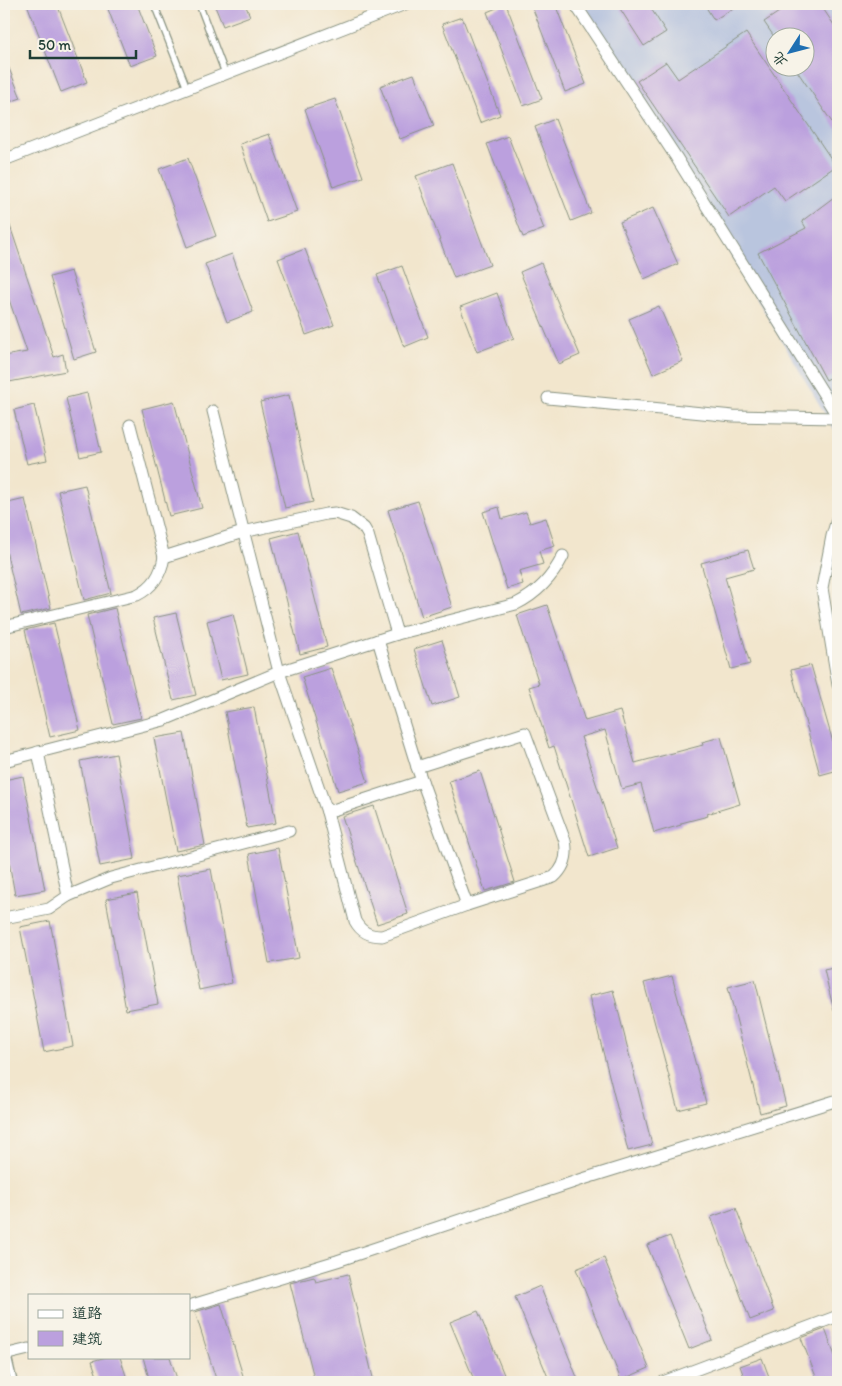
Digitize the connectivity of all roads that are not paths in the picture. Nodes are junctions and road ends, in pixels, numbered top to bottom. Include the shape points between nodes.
1 (154, 4) edge
2 (198, 4) edge
3 (405, 4) edge
4 (575, 4) edge
5 (225, 73) junction
6 (187, 88) junction
7 (4, 160) edge
8 (548, 398) dead end
9 (833, 398) edge
10 (213, 411) dead end
11 (838, 418) edge
12 (130, 425) dead end
13 (838, 516) edge
14 (244, 532) junction
15 (563, 556) dead end
16 (164, 557) junction
17 (4, 627) edge
18 (397, 634) junction
19 (378, 640) junction
20 (279, 672) junction
21 (838, 685) edge
22 (38, 752) junction
23 (4, 761) edge
24 (417, 767) junction
25 (422, 781) junction
26 (327, 812) junction
27 (289, 831) dead end
28 (68, 896) junction
29 (467, 905) junction
30 (4, 918) edge
31 (838, 1100) edge
32 (190, 1306) edge
33 (838, 1316) edge
34 (4, 1339) edge
35 (28, 1349) edge
36 (8, 1354) junction
37 (14, 1382) edge
38 (663, 1382) edge

1 - 6 lane
2 - 5 lane
3 - 5 street
4 - 9 street
5 - 6 street
6 - 7 street
8 - 11 street via 733,416
9 - 11 street
10 - 14 street
12 - 16 street
13 - 21 street via 822,588
14 - 16 street
14 - 18 street via 326,514 343,515 358,522 371,542
14 - 20 street
15 - 18 street via 544,585 516,604
16 - 17 street via 160,574 144,592
18 - 19 street
19 - 20 street
19 - 24 street
20 - 22 street via 164,720
20 - 26 street
22 - 23 street
22 - 28 street
24 - 25 street
24 - 29 street via 525,733 565,841 565,861 554,877
25 - 26 street
25 - 29 street
26 - 29 street via 355,921 363,932 382,936
27 - 28 street via 111,878
28 - 30 street via 49,909
31 - 32 street
33 - 38 street
34 - 36 lane
35 - 36 street
36 - 37 lane

